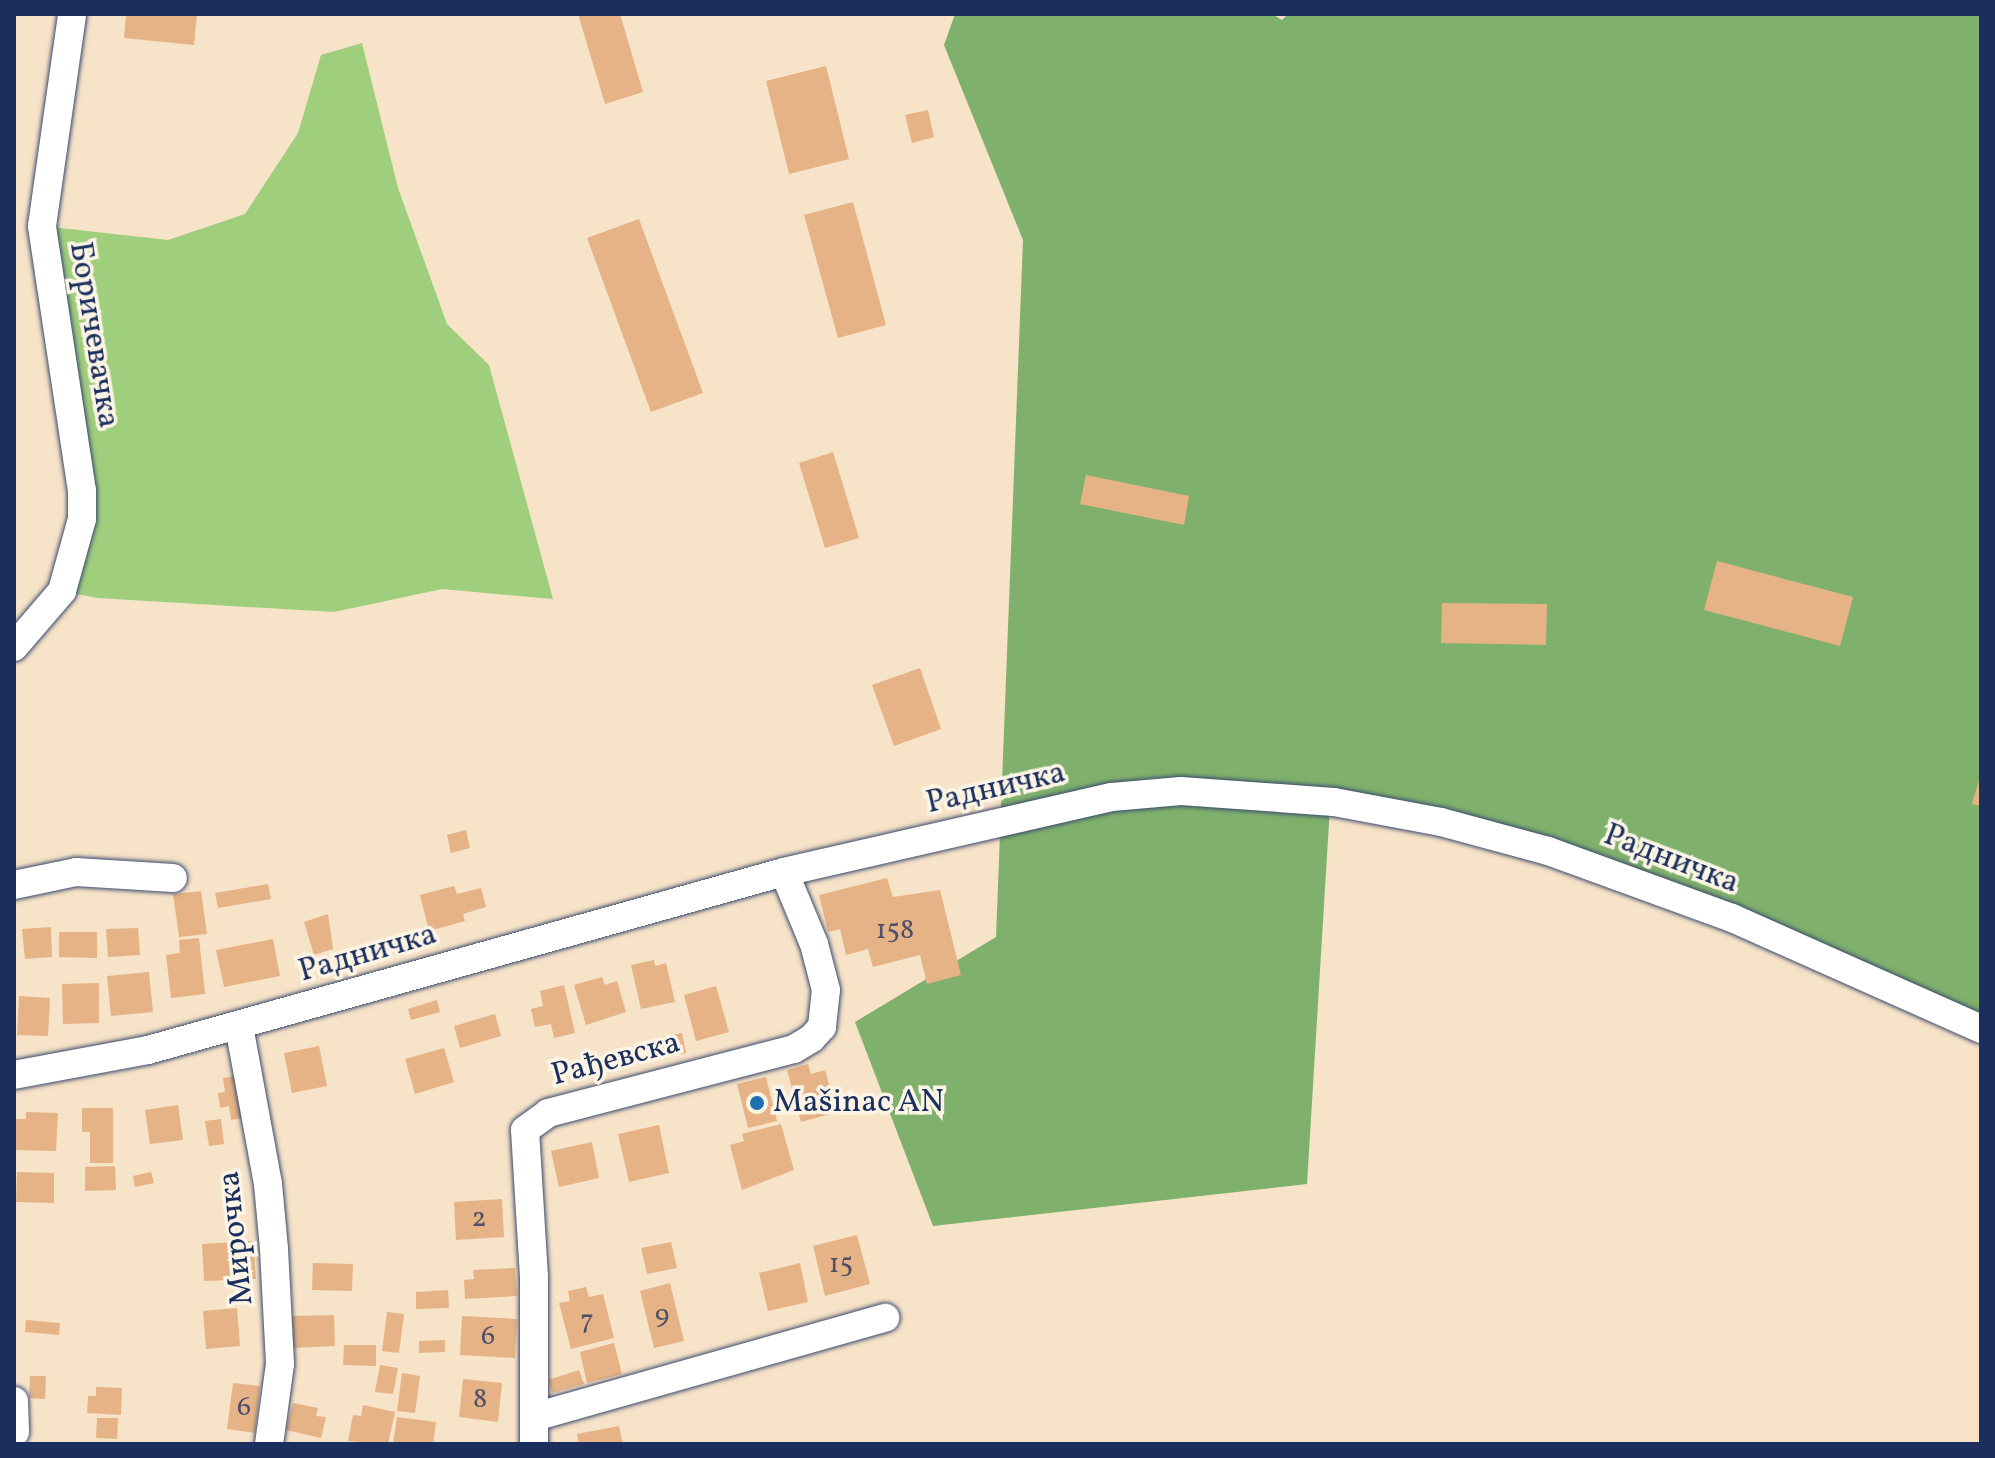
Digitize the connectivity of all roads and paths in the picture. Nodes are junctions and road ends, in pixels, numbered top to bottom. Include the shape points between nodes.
1 (72, 14) edge
2 (14, 647) edge
3 (784, 872) junction
4 (173, 878) dead end
5 (14, 885) edge
6 (239, 1026) junction
7 (1981, 1029) edge
8 (14, 1075) edge
9 (885, 1318) dead end
10 (14, 1401) edge
11 (538, 1416) junction
12 (15, 1432) edge
13 (269, 1444) edge
14 (534, 1444) edge

1 - 2 street, Боричевачка via 42,226 82,519 62,591
3 - 6 street, Радничка
3 - 7 street, Радничка via 1152,792 1228,792 1334,802 1441,822 1600,868 1884,982
3 - 11 street, Рађевска via 814,944 826,990 822,1027 812,1038 794,1049 548,1113 525,1130
4 - 5 street via 76,872
6 - 8 street, Радничка via 102,1061
6 - 13 street, Мирочка via 268,1184 275,1262 280,1364
9 - 11 street
10 - 12 street
11 - 14 street, Рађевска

